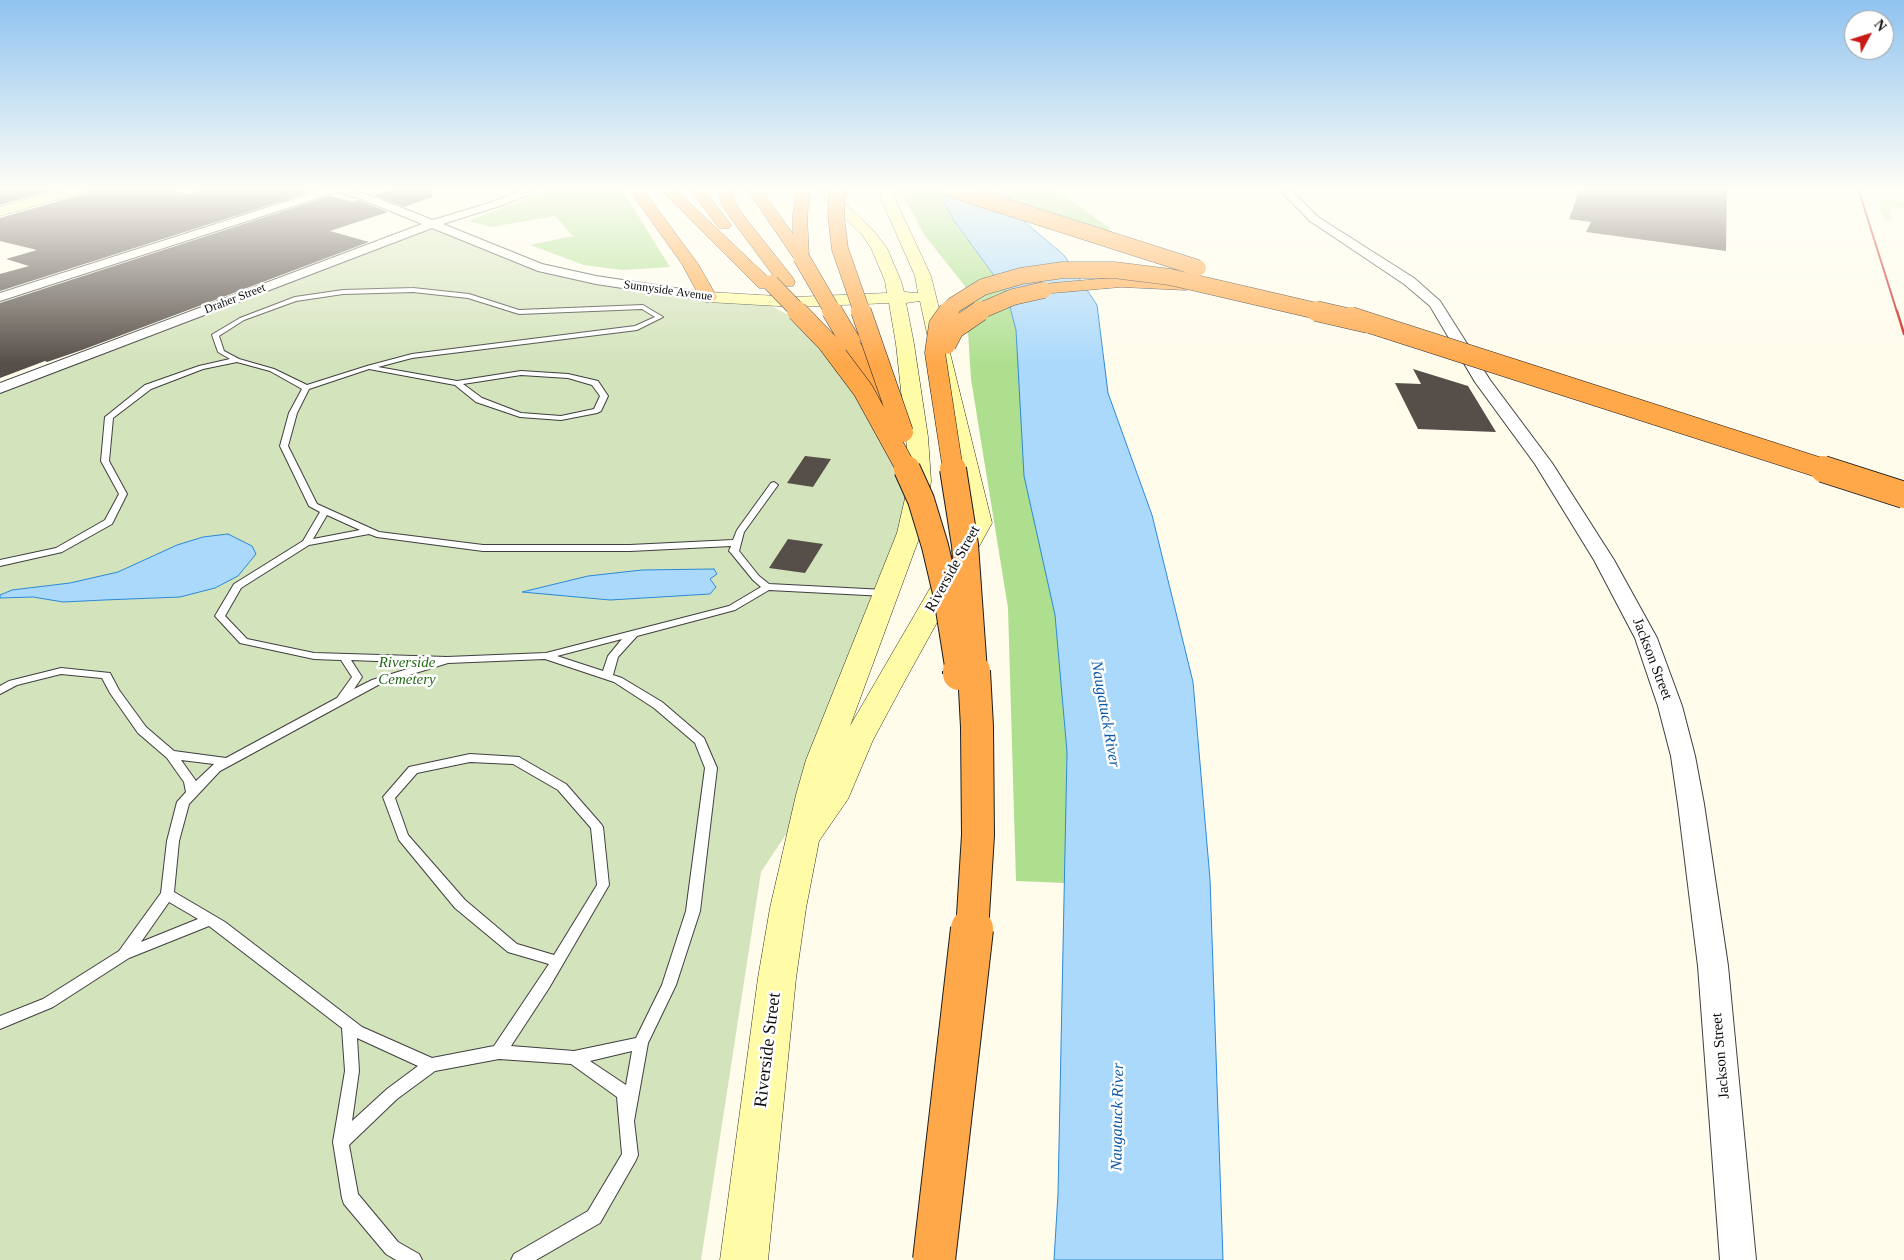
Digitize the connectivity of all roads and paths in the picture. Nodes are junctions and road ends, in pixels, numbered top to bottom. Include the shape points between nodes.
1 (155, 247) edge
2 (373, 247) edge
3 (488, 247) edge
4 (678, 247) edge
5 (733, 247) edge
6 (741, 247) edge
7 (754, 247) edge
8 (794, 247) edge
9 (801, 247) edge
10 (840, 247) edge
11 (877, 247) edge
12 (911, 247) edge
13 (1132, 247) edge
14 (1356, 247) edge
15 (801, 257) junction
16 (774, 283) junction
17 (928, 296) junction
18 (0, 297) edge
19 (708, 297) junction
20 (897, 297) junction
21 (1368, 323) junction
22 (221, 352) junction
23 (237, 360) junction
24 (201, 367) junction
25 (369, 367) junction
26 (457, 383) junction
27 (0, 388) edge
28 (306, 388) junction
29 (897, 420) junction
30 (1822, 469) junction
31 (774, 485) dead end
32 (1904, 496) edge
33 (1904, 506) edge
34 (324, 511) junction
35 (369, 531) junction
36 (306, 543) junction
37 (737, 543) junction
38 (0, 563) edge
39 (767, 587) junction
40 (886, 593) junction
41 (970, 596) junction
42 (634, 634) junction
43 (546, 656) junction
44 (344, 657) junction
45 (447, 660) junction
46 (608, 676) junction
47 (0, 691) edge
48 (340, 702) junction
49 (172, 755) junction
50 (228, 762) junction
51 (192, 794) junction
52 (803, 842) junction
53 (167, 894) junction
54 (210, 920) junction
55 (124, 955) junction
56 (557, 961) junction
57 (0, 1023) edge
58 (350, 1026) junction
59 (641, 1043) junction
60 (499, 1052) junction
61 (574, 1058) junction
62 (431, 1065) junction
63 (955, 1069) junction
64 (626, 1125) junction
65 (341, 1142) junction
66 (413, 1260) edge
67 (520, 1260) edge
68 (744, 1260) edge
69 (926, 1260) edge
70 (934, 1260) edge
71 (1738, 1260) edge

1 - 18 street
2 - 27 street, Draher Street
3 - 19 street, Sunnyside Avenue via 556,272
4 - 19 highway
5 - 16 highway
6 - 16 highway
7 - 16 highway
8 - 15 highway
9 - 15 highway
10 - 29 highway, bridge
11 - 20 street, Riverside Street via 887,264
12 - 17 street, Riverside Street
13 - 21 highway, bridge
14 - 71 street, Jackson Street via 1414,285 1434,304 1484,382 1543,463 1604,560 1646,638 1670,706 1691,804 1713,966
15 - 29 highway, bridge
16 - 63 highway, bridge via 863,390 902,456 924,509 947,597 966,730 969,821 966,936
17 - 20 street, Sunnyside Avenue
17 - 52 street, Riverside Street via 980,523 888,684 832,799
19 - 20 street, Sunnyside Avenue via 795,302
20 - 40 street, Riverside Street via 920,481 909,533
21 - 30 highway, bridge
21 - 32 highway, bridge
21 - 41 highway, bridge via 1202,283 1114,270 1063,270 1021,276 967,295 954,305 939,325 935,353
21 - 63 highway, bridge via 1201,287 1098,282 1053,288 996,303 966,319 954,329 947,341 944,372 975,544 989,727 987,822 977,937
22 - 23 lane
22 - 24 lane
22 - 25 lane via 215,335 242,319 295,299 342,292 413,290 469,296 519,312 642,307 660,317 637,328 412,356
23 - 24 lane
23 - 28 lane via 272,370
24 - 38 lane via 148,387 109,417 105,461 123,494 109,522 59,550
25 - 26 lane
25 - 28 lane
26 - 26 lane via 479,400 520,416 561,418 597,411 604,396 595,383 568,376 521,372
28 - 34 lane via 293,413 284,446 313,506
29 - 41 highway, bridge via 932,496
30 - 32 highway, bridge
30 - 33 highway, bridge
31 - 37 lane via 740,532
34 - 35 lane
34 - 36 lane
35 - 36 lane
35 - 37 lane via 482,548 630,548
36 - 44 lane via 237,586 220,616 244,641 314,656
37 - 39 lane via 734,552
39 - 40 lane
39 - 42 lane via 732,608
40 - 52 street, Riverside Street via 822,760
41 - 70 highway, bridge via 977,727 978,835 972,929
42 - 43 lane
42 - 46 lane via 613,656
43 - 45 lane
43 - 46 lane
44 - 45 lane
44 - 48 lane via 357,677
45 - 48 lane via 376,682
46 - 59 lane via 658,705 700,741 711,768 693,911 669,984
47 - 49 lane via 13,683 61,671 106,675 142,730
48 - 50 lane
49 - 50 lane
49 - 51 lane via 190,781
50 - 51 lane via 216,768
51 - 53 lane via 183,802
52 - 68 street, Riverside Street via 777,978
53 - 54 lane
53 - 55 lane
54 - 55 lane
54 - 58 lane
55 - 57 lane via 48,1002
56 - 56 lane via 602,885 597,827 562,787 516,760 470,758 413,770 389,796 403,837 460,904 513,948
56 - 60 lane
58 - 62 lane
58 - 65 lane via 352,1071
59 - 61 lane
59 - 64 lane
60 - 61 lane
60 - 62 lane
61 - 64 lane via 624,1093
62 - 65 lane via 392,1094
63 - 69 highway, bridge
64 - 67 lane via 630,1155 594,1217
65 - 66 lane via 350,1198 392,1248

